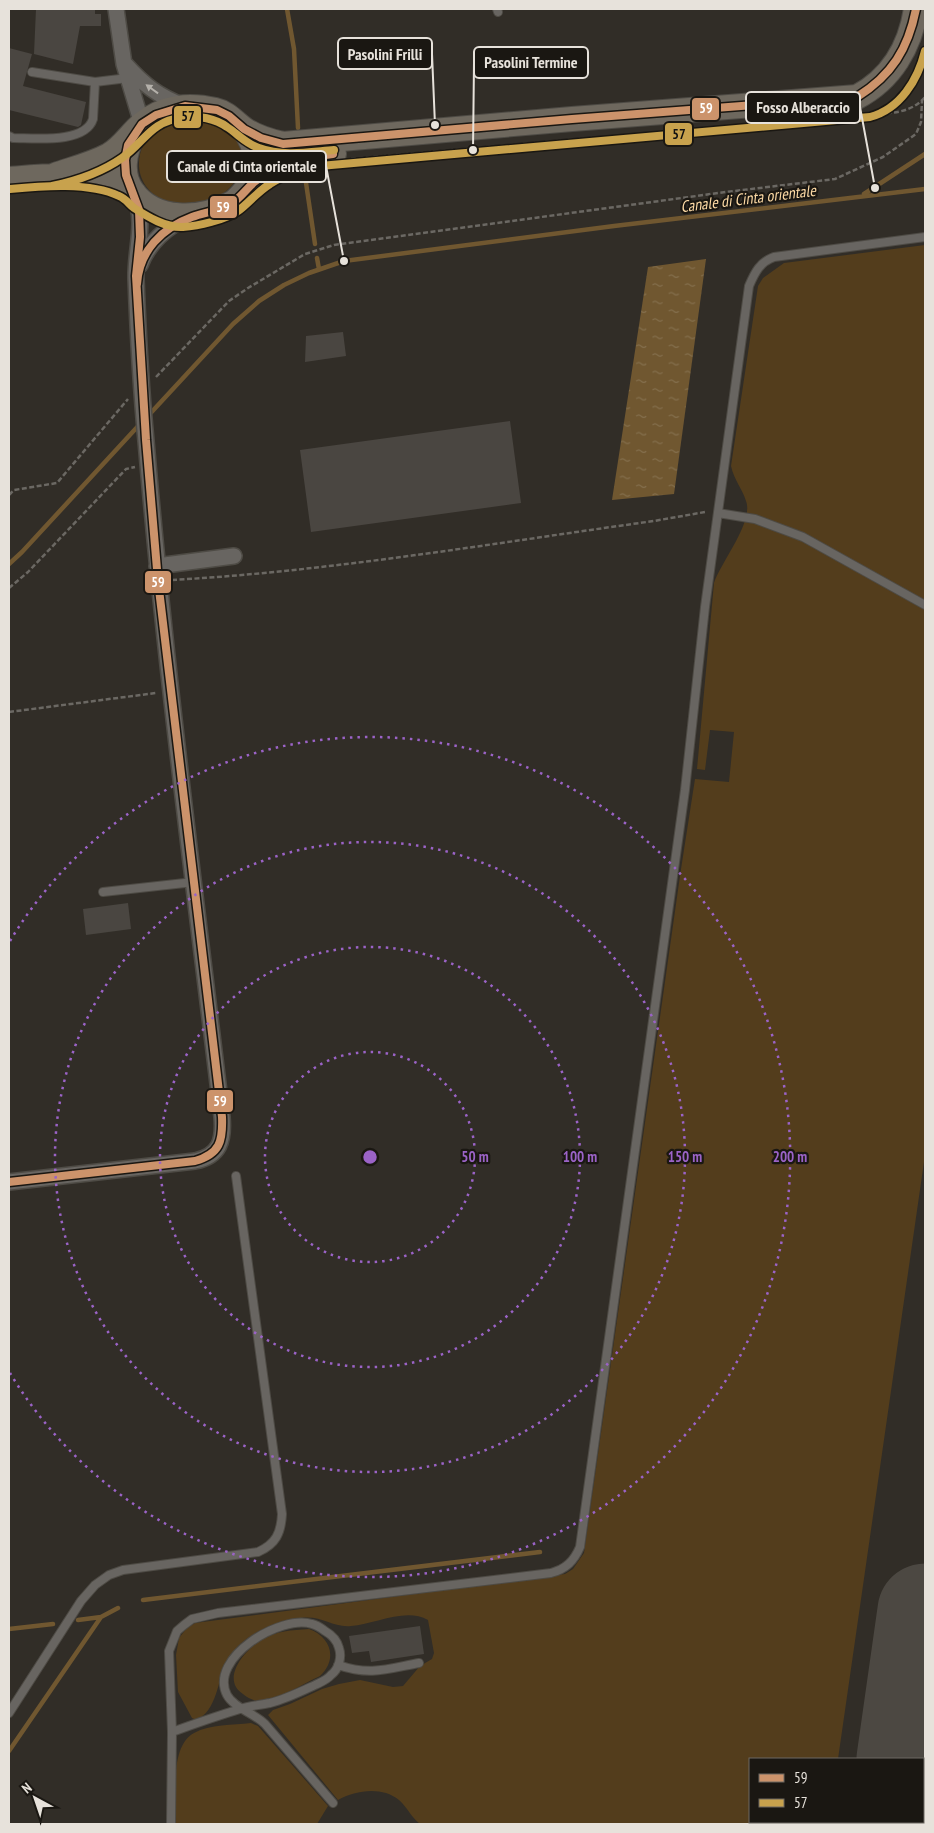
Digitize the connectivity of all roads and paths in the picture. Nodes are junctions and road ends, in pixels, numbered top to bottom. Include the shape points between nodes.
1 (116, 9) edge
2 (916, 14) edge
3 (126, 71) junction
4 (32, 72) dead end
5 (95, 82) junction
6 (925, 97) edge
7 (922, 101) junction
8 (185, 106) junction
9 (863, 115) dead end
10 (244, 128) junction
11 (138, 129) junction
12 (9, 136) edge
13 (594, 138) dead end
14 (345, 160) dead end
15 (55, 175) junction
16 (9, 179) edge
17 (248, 187) junction
18 (134, 193) junction
19 (203, 214) junction
20 (925, 237) edge
21 (136, 276) junction
22 (142, 379) junction
23 (143, 395) junction
24 (148, 463) junction
25 (9, 495) edge
26 (705, 512) dead end
27 (718, 513) junction
28 (234, 556) dead end
29 (158, 573) junction
30 (9, 588) edge
31 (925, 605) edge
32 (170, 692) junction
33 (9, 712) edge
34 (194, 882) junction
35 (103, 892) dead end
36 (236, 1176) dead end
37 (9, 1182) edge
38 (419, 1663) dead end
39 (338, 1664) junction
40 (242, 1708) junction
41 (9, 1713) edge
42 (172, 1732) junction
43 (333, 1803) dead end
44 (171, 1824) edge

1 - 3 street
2 - 10 main road via 894,66 872,89 856,97 283,144 261,138
2 - 17 main road via 916,46 899,86 875,104 856,109 318,156 291,162
3 - 5 lane
8 -> 3 street via 165,99
3 - 11 street
4 - 5 lane
5 - 12 lane via 92,123 82,132 66,137
6 - 7 path
7 - 9 path via 910,110
7 - 22 path via 921,122 916,134 883,158 835,179 334,245 309,252 229,301 155,378
8 - 10 main road via 217,110
8 - 11 main road via 156,115
10 - 17 main road via 256,158
11 - 15 main road via 108,155
11 - 18 main road via 128,145 125,160 126,175
13 - 14 path
15 - 16 main road
15 - 18 main road via 119,184
17 - 19 main road via 232,204
18 - 19 main road via 160,212 182,217
18 - 21 street via 140,222
19 - 21 street via 170,227 144,256
20 - 27 lane via 781,255 768,259 757,269 750,286
21 - 22 street
22 - 23 street
23 - 24 street
23 - 25 path via 129,396 57,483 14,490
24 - 29 street
24 - 30 path via 126,469
26 - 29 path via 244,576
27 - 31 lane via 755,518 803,537
27 - 42 lane via 685,790 580,1547 574,1560 566,1567 551,1572 218,1613 192,1619 177,1631 169,1651
28 - 29 street
29 - 32 street
32 - 33 path
32 - 34 street
34 - 35 lane
34 - 37 street via 223,1122 221,1143 203,1160 187,1163
36 - 41 lane via 282,1514 281,1530 272,1544 258,1552 116,1572 95,1585
38 - 39 lane via 372,1671
39 - 40 lane via 327,1679 298,1693
39 - 40 lane via 338,1643 311,1623 299,1623 260,1635 231,1661 224,1682 231,1701
40 - 42 lane
40 - 43 lane via 266,1724
42 - 44 lane

